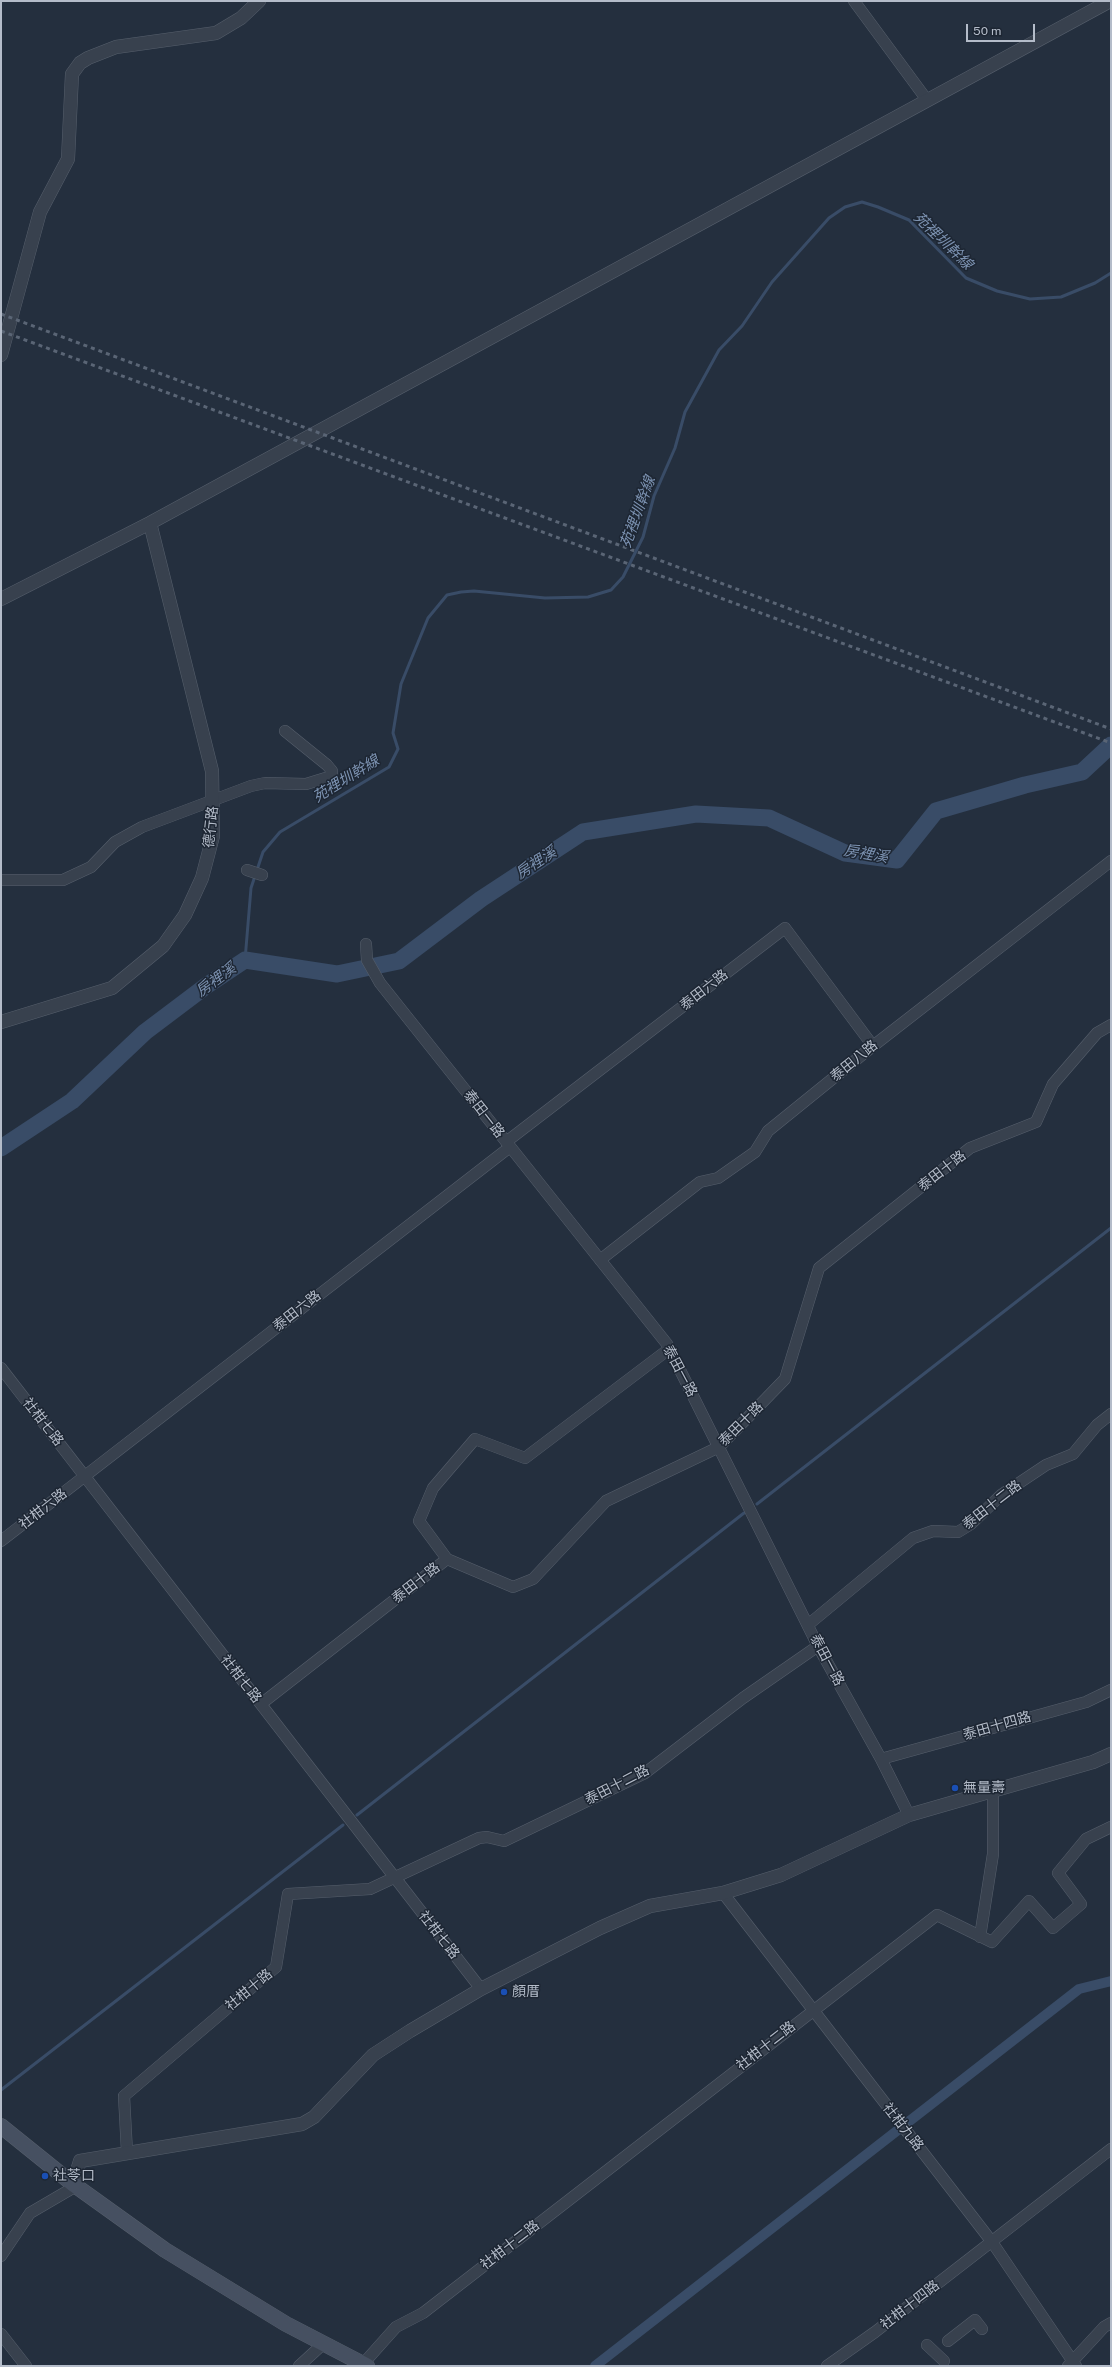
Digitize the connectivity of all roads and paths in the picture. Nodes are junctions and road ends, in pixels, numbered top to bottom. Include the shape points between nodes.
1 (259, 1) edge
2 (854, 1) edge
3 (1110, 1) edge
4 (927, 100) junction
5 (1, 355) edge
6 (150, 523) junction
7 (1, 599) edge
8 (285, 731) dead end
9 (214, 800) junction
10 (1111, 861) edge
11 (247, 870) dead end
12 (262, 875) dead end
13 (1, 880) edge
14 (366, 944) dead end
15 (1, 1022) edge
16 (1111, 1025) edge
17 (873, 1046) junction
18 (508, 1145) junction
19 (600, 1260) junction
20 (669, 1349) junction
21 (1, 1368) edge
22 (1111, 1414) edge
23 (720, 1447) junction
24 (84, 1476) junction
25 (1, 1541) edge
26 (447, 1559) junction
27 (809, 1624) junction
28 (818, 1646) junction
29 (1111, 1690) edge
30 (261, 1704) junction
31 (1111, 1754) edge
32 (881, 1758) junction
33 (993, 1790) junction
34 (909, 1815) junction
35 (1111, 1827) edge
36 (394, 1877) junction
37 (723, 1893) junction
38 (980, 1937) junction
39 (481, 1989) junction
40 (813, 2010) junction
41 (1, 2126) edge
42 (1111, 2148) edge
43 (128, 2152) junction
44 (73, 2184) junction
45 (992, 2242) junction
46 (1, 2256) edge
47 (1111, 2323) edge
48 (982, 2329) dead end
49 (1, 2334) edge
50 (948, 2341) dead end
51 (323, 2344) junction
52 (927, 2345) dead end
53 (944, 2361) dead end
54 (365, 2365) edge
55 (1072, 2365) edge
56 (26, 2366) edge
57 (299, 2366) edge
58 (827, 2366) edge

1 - 5 street via 241,18 216,33 116,47 80,63 72,74 68,158 40,212
2 - 4 street
3 - 4 street
4 - 6 street
6 - 7 street
6 - 9 street, 德行路 via 212,771
8 - 9 street via 327,765 332,771 332,776 306,784 265,783
9 - 13 street via 128,834 115,842 91,867 74,876 53,882
9 - 15 street, 德行路 via 213,836 202,878 185,915 163,946 112,988
10 - 17 street, 泰田八路
11 - 12 street
14 - 18 street, 泰田一路 via 367,960 375,976
16 - 23 street, 泰田十路 via 1097,1033 1053,1084 1036,1122 970,1148 819,1268 785,1379
17 - 18 street, 泰田六路 via 785,928
17 - 19 street, 泰田八路 via 768,1131 755,1152 718,1178 700,1182
18 - 19 street, 泰田一路
18 - 24 street, 泰田六路
19 - 20 street, 泰田一路
20 - 23 street, 泰田一路
20 - 26 street via 525,1458 475,1439 433,1488 419,1521
21 - 24 street, 社柑七路
22 - 27 street, 泰田十二路 via 1098,1424 1073,1454 1046,1465 1001,1495 971,1524 958,1532 933,1531 913,1538
23 - 26 street, 泰田十路 via 606,1501 533,1579 513,1587
23 - 27 street, 泰田一路
24 - 25 street, 社柑六路
24 - 30 street, 社柑七路
26 - 30 street, 泰田十路
27 - 28 street, 泰田一路
28 - 32 street, 泰田一路
28 - 36 street, 泰田十二路 via 743,1698 645,1773 504,1841 479,1838
29 - 32 street, 泰田十四路 via 1086,1702
30 - 36 street, 社柑七路
31 - 33 street via 1093,1762
32 - 34 street, 泰田一路
33 - 34 street
33 - 38 street via 993,1854
34 - 37 street via 781,1875
35 - 38 street, 社柑十二路 via 1086,1839 1058,1873 1081,1904 1053,1928 1029,1901 992,1942
36 - 39 street, 社柑七路
36 - 43 street, 社柑十路 via 370,1889 288,1894 276,1967 124,2096
37 - 39 street via 650,1906 600,1928
37 - 40 street, 社柑九路
38 - 40 street, 社柑十二路 via 937,1915
39 - 43 street via 373,2055 314,2117 302,2124
40 - 45 street, 社柑九路
40 - 54 street, 社柑十二路 via 423,2313 396,2326
41 - 44 main road
42 - 45 street, 社柑十四路
43 - 44 street via 80,2161
44 - 46 street via 71,2189 30,2213
44 - 51 main road via 172,2254
45 - 55 street, 社柑九路
45 - 58 street, 社柑十四路
47 - 55 street via 1104,2327
48 - 50 street via 975,2320
49 - 56 street
51 - 54 main road
51 - 57 street
52 - 53 street

